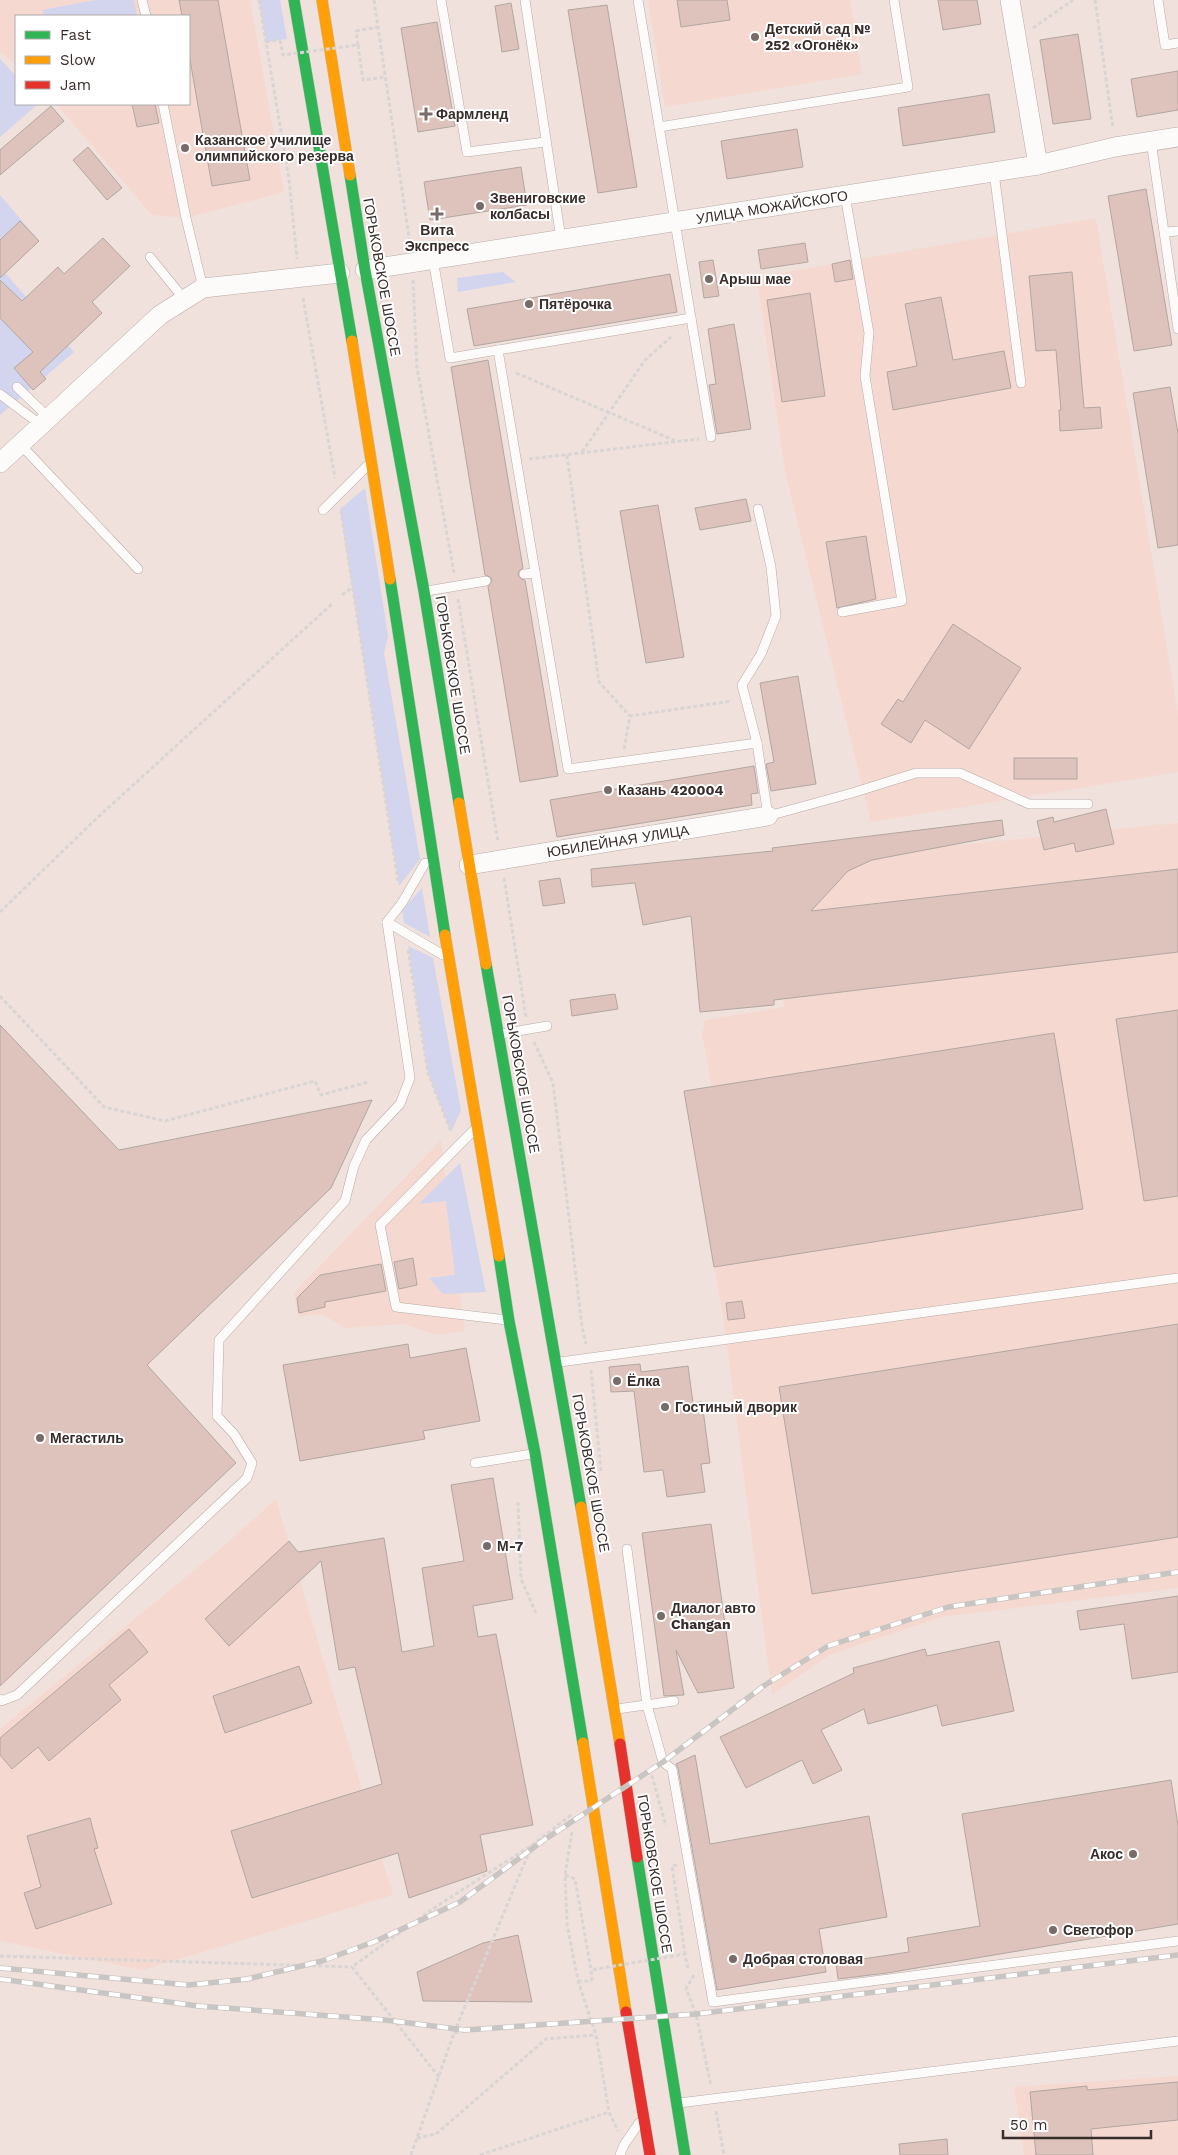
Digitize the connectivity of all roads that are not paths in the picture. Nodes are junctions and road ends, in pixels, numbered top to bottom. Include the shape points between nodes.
1 (142, 0) edge
2 (294, 0) edge
3 (322, 0) edge
4 (441, 0) edge
5 (525, 0) edge
6 (638, 0) edge
7 (894, 0) edge
8 (1010, 0) edge
9 (1158, 0) edge
10 (146, 15) edge
11 (1178, 43) edge
12 (163, 105) edge
13 (659, 127) junction
14 (1178, 137) edge
15 (545, 142) junction
16 (1151, 142) junction
17 (1038, 166) junction
18 (994, 172) junction
19 (845, 195) junction
20 (675, 222) junction
21 (1178, 231) edge
22 (1166, 232) junction
23 (561, 240) junction
24 (150, 257) dead end
25 (433, 259) junction
26 (365, 270) junction
27 (340, 274) junction
28 (203, 288) junction
29 (184, 299) junction
30 (691, 318) junction
31 (1178, 329) edge
32 (498, 350) junction
33 (1021, 383) dead end
34 (17, 387) dead end
35 (0, 394) edge
36 (45, 421) junction
37 (711, 437) road end
38 (20, 444) junction
39 (372, 460) junction
40 (0, 463) edge
41 (758, 509) dead end
42 (323, 510) dead end
43 (138, 569) dead end
44 (535, 573) junction
45 (524, 574) dead end
46 (486, 581) dead end
47 (424, 591) junction
48 (842, 612) dead end
49 (757, 743) junction
50 (1088, 804) dead end
51 (768, 816) junction
52 (431, 854) junction
53 (469, 865) junction
54 (387, 922) junction
55 (448, 958) junction
56 (547, 1026) dead end
57 (498, 1034) junction
58 (478, 1125) junction
59 (1178, 1278) edge
60 (510, 1321) junction
61 (557, 1362) junction
62 (536, 1454) junction
63 (475, 1463) dead end
64 (627, 1549) dead end
65 (0, 1699) edge
66 (674, 1702) dead end
67 (647, 1705) junction
68 (615, 1709) junction
69 (1178, 1941) edge
70 (1178, 2041) edge
71 (676, 2103) junction
72 (643, 2117) junction
73 (620, 2155) edge
74 (650, 2155) edge
75 (685, 2155) edge

1 - 10 lane
2 - 27 main road
3 - 26 main road, ГОРЬКОВСКОЕ ШОССЕ
4 - 15 lane via 468,152
5 - 15 lane
6 - 13 lane
7 - 13 lane via 908,87
8 - 17 street
9 - 11 lane via 1165,45
12 - 28 lane
13 - 20 lane
14 - 16 street, УЛИЦА МОЖАЙСКОГО
15 - 23 lane
16 - 17 street, УЛИЦА МОЖАЙСКОГО via 1115,147
16 - 22 lane
17 - 18 street, УЛИЦА МОЖАЙСКОГО
18 - 19 street, УЛИЦА МОЖАЙСКОГО
18 - 33 lane
19 - 20 street, УЛИЦА МОЖАЙСКОГО
19 - 48 lane via 869,333 866,376 902,601
20 - 23 street, УЛИЦА МОЖАЙСКОГО
20 - 30 lane
21 - 22 lane
22 - 31 lane
23 - 25 street, УЛИЦА МОЖАЙСКОГО
24 - 29 lane
25 - 26 street, УЛИЦА МОЖАЙСКОГО
25 - 32 lane via 450,358
26 - 47 main road, ГОРЬКОВСКОЕ ШОССЕ
27 - 28 street
27 - 39 main road
28 - 29 street
29 - 36 street via 160,314
30 - 32 lane
30 - 37 lane
32 - 44 lane
34 - 36 lane
35 - 36 lane
36 - 38 street
38 - 40 street
38 - 43 lane
39 - 42 lane
39 - 52 main road
41 - 49 lane via 771,567 776,616 761,654 742,685
44 - 45 lane
44 - 49 lane via 568,769
46 - 47 lane
47 - 53 main road, ГОРЬКОВСКОЕ ШОССЕ
49 - 51 lane
50 - 51 lane via 1028,804 960,773 916,773
51 - 53 street, ЮБИЛЕЙНАЯ УЛИЦА
52 - 54 lane
52 - 55 main road
53 - 57 main road, ГОРЬКОВСКОЕ ШОССЕ
54 - 55 lane
54 - 65 lane via 410,1078 400,1104 366,1140 354,1166 345,1200 219,1340 216,1416 234,1434 252,1462 247,1478 17,1695
55 - 58 main road
56 - 57 lane
57 - 61 main road, ГОРЬКОВСКОЕ ШОССЕ
58 - 60 main road
58 - 60 lane via 380,1225 396,1306
59 - 61 lane
60 - 62 main road
61 - 68 main road, ГОРЬКОВСКОЕ ШОССЕ
62 - 63 lane
62 - 72 main road
64 - 67 lane
66 - 67 lane
67 - 68 lane
67 - 69 lane via 663,1762 672,1769 713,2002
68 - 71 main road, ГОРЬКОВСКОЕ ШОССЕ
70 - 71 lane
71 - 75 main road, ГОРЬКОВСКОЕ ШОССЕ
72 - 73 lane
72 - 74 main road

